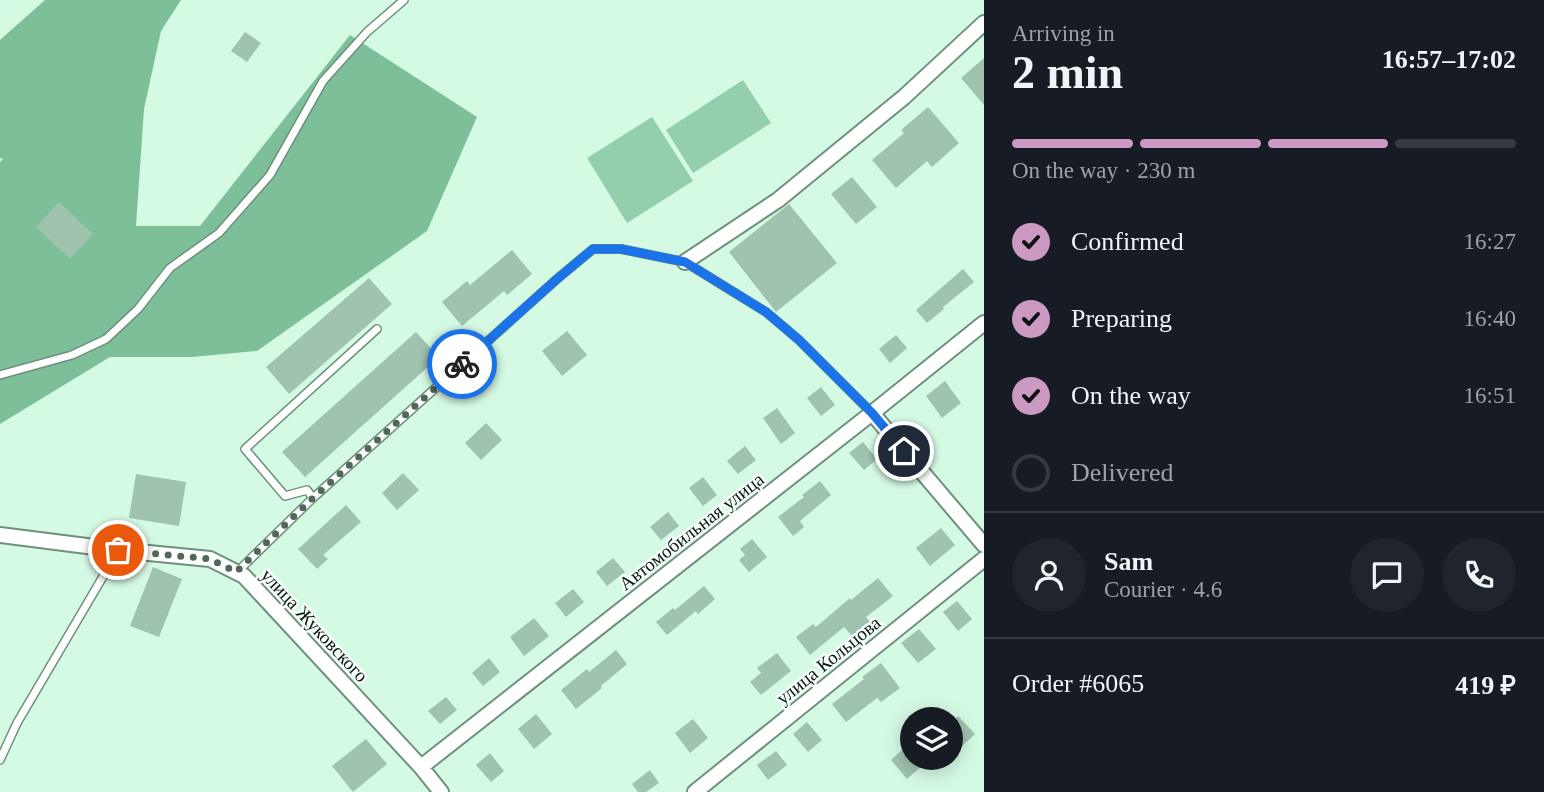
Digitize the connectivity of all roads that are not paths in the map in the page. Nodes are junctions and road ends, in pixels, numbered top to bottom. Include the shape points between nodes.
1 (404, 0) edge
2 (984, 23) edge
3 (685, 262) junction
4 (984, 323) edge
5 (377, 330) dead end
6 (0, 375) edge
7 (872, 413) junction
8 (313, 498) junction
9 (0, 535) edge
10 (984, 545) edge
11 (118, 550) junction
12 (984, 559) edge
13 (236, 572) junction
14 (0, 760) edge
15 (421, 767) junction
16 (441, 792) edge
17 (695, 792) edge

1 - 6 lane via 367,32 324,81 270,176 219,233 170,268 138,309 106,339 72,355
2 - 3 street via 904,97 778,200
3 - 7 lane via 766,312
3 - 8 lane via 621,249 593,249
4 - 7 street, Автомобильная улица
5 - 8 lane via 245,449 285,496 307,490
7 - 10 street
7 - 15 street, Автомобильная улица
8 - 13 lane
9 - 11 street, улица Жуковского
11 - 13 street, улица Жуковского via 210,559
11 - 14 lane
12 - 17 street, улица Кольцова
13 - 15 street, улица Жуковского
15 - 16 street, улица Жуковского

